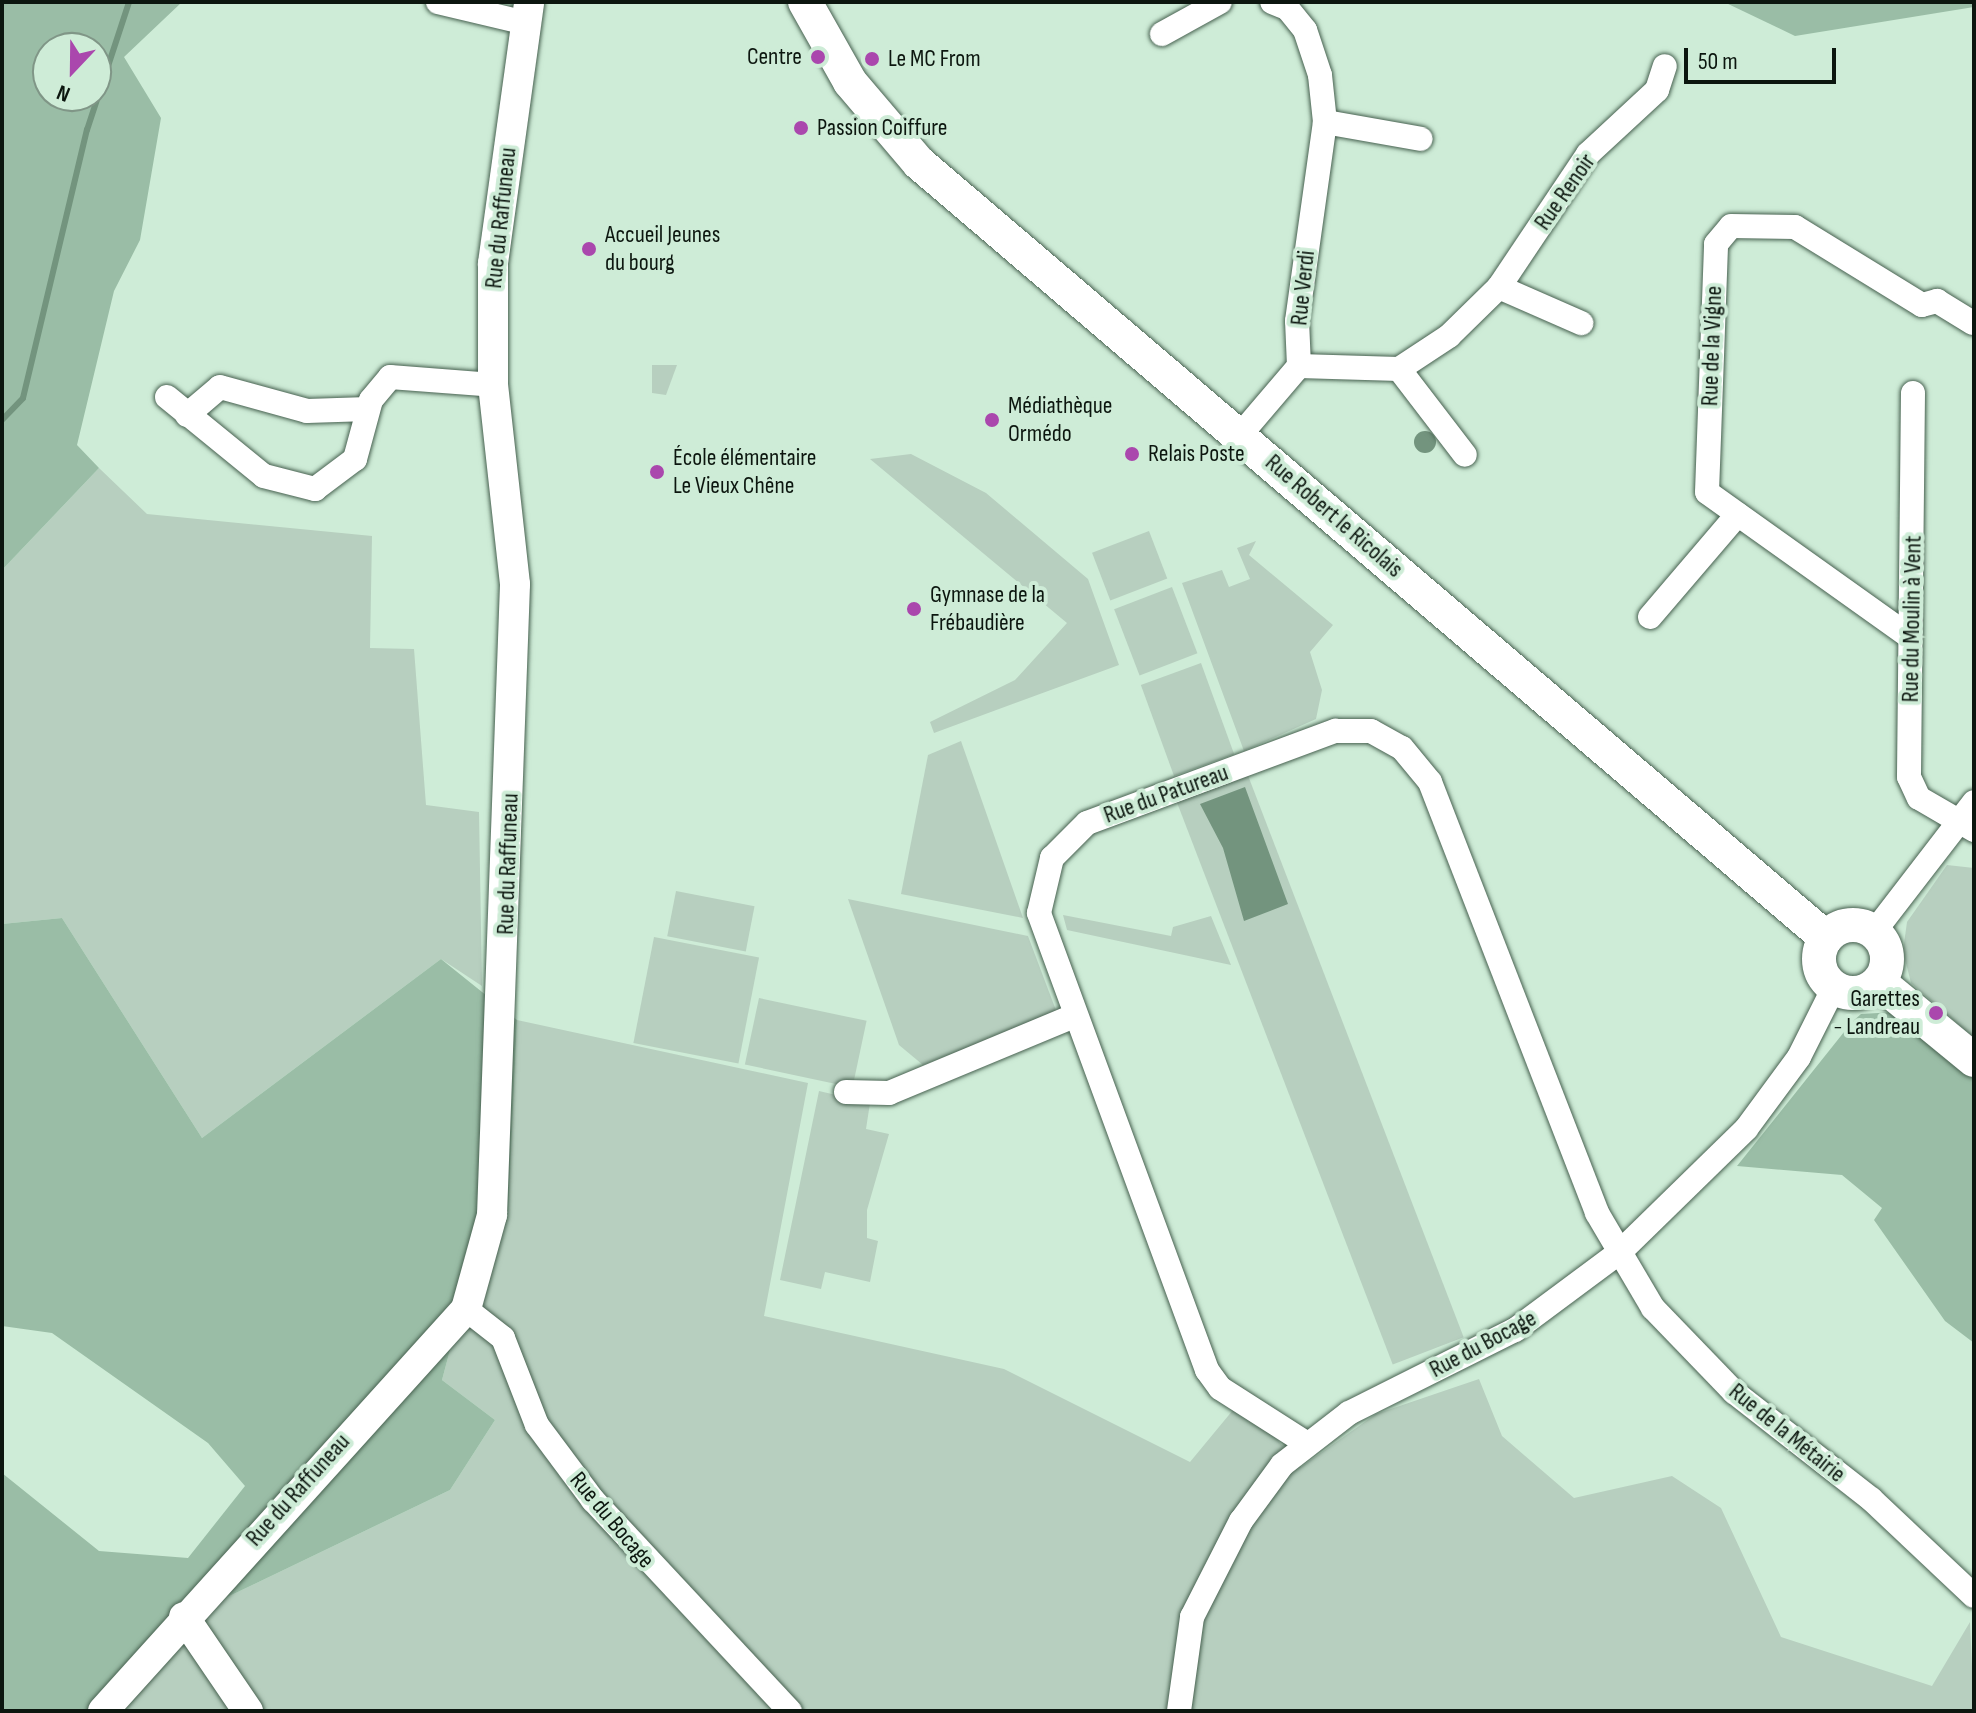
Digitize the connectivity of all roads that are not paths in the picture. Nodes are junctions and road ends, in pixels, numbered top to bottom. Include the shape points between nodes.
1 (438, 2) edge
2 (805, 2) edge
3 (1220, 2) edge
4 (1284, 4) edge
5 (527, 12) edge
6 (1162, 34) dead end
7 (1665, 66) dead end
8 (1325, 122) junction
9 (1421, 139) dead end
10 (1499, 287) junction
11 (1581, 323) dead end
12 (1973, 323) edge
13 (1299, 366) junction
14 (1399, 369) junction
15 (493, 385) junction
16 (1913, 393) dead end
17 (167, 397) dead end
18 (368, 409) junction
19 (187, 415) junction
20 (1241, 434) junction
21 (1465, 455) dead end
22 (1738, 514) junction
23 (1650, 617) dead end
24 (1910, 637) junction
25 (1974, 802) edge
26 (1965, 827) edge
27 (1874, 932) junction
28 (1826, 938) junction
29 (1879, 982) junction
30 (1834, 987) junction
31 (1074, 1016) junction
32 (1974, 1060) edge
33 (846, 1092) dead end
34 (1620, 1252) junction
35 (466, 1309) junction
36 (1306, 1443) junction
37 (1974, 1596) edge
38 (184, 1617) junction
39 (103, 1711) edge
40 (248, 1711) edge
41 (790, 1711) edge
42 (1179, 1711) edge

1 - 5 street
2 - 20 main road, Rue Robert le Ricolais via 850,82 919,163
3 - 6 street
4 - 8 street, Rue Verdi via 1315,54
5 - 15 street, Rue du Raffuneau via 493,252
7 - 10 street, Rue Renoir via 1657,90 1588,154
8 - 9 street
8 - 13 street, Rue Verdi via 1297,321
10 - 11 street
10 - 14 street, Rue Renoir via 1449,336
12 - 22 street, Rue de la Vigne via 1937,301 1922,305 1795,227 1731,226 1722,233 1707,492
13 - 14 street
13 - 20 street
14 - 21 street
15 - 18 street via 390,377
15 - 35 street, Rue du Raffuneau via 515,584 510,819 492,1215
16 - 24 street, Rue du Moulin à Vent
17 - 19 street
18 - 19 street via 307,411 220,387
18 - 19 street via 355,459 315,489 264,476
20 - 28 main road, Rue Robert le Ricolais
22 - 23 street
22 - 24 street, Rue de la Vigne
24 - 26 street, Rue du Moulin à Vent via 1909,777 1919,798
25 - 26 street
26 - 27 street
27 - 28 main road via 1848,925
27 - 29 main road via 1886,956
28 - 30 main road via 1819,964
29 - 30 main road via 1857,993
29 - 32 main road
30 - 34 street, Rue du Bocage via 1799,1057 1746,1129
31 - 33 street via 889,1093
31 - 34 street, Rue du Patureau via 1039,913 1065,838 1335,731 1371,731 1402,748 1430,782 1591,1199
31 - 36 street, Rue du Patureau via 1207,1370 1220,1388
34 - 36 street, Rue du Bocage via 1515,1330 1392,1390
34 - 37 street, Rue de la Métairie via 1692,1353 1871,1499
35 - 38 street, Rue du Raffuneau
35 - 41 street, Rue du Bocage via 503,1338 537,1425 593,1500
36 - 42 street, Rue du Bocage via 1252,1504 1214,1566 1192,1617
38 - 39 street, Rue du Raffuneau
38 - 40 street

